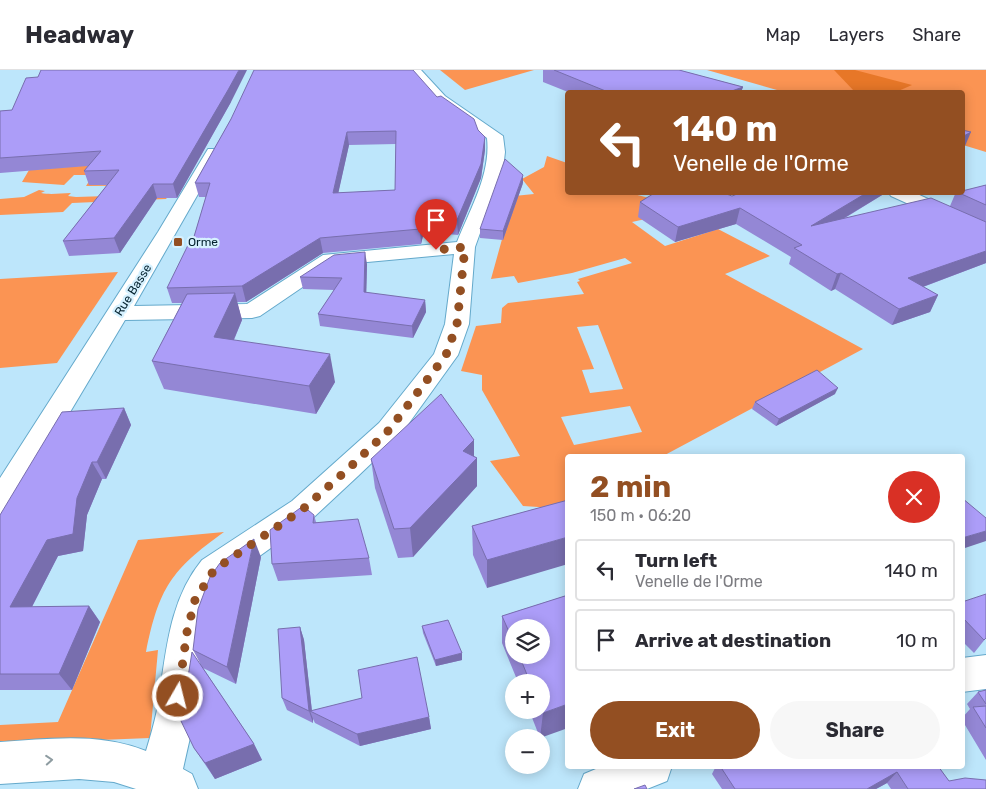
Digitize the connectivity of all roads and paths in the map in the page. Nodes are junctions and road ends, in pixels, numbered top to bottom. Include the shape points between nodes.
1 (414, 70) edge
2 (222, 137) edge
3 (904, 195) edge
4 (986, 233) edge
5 (465, 247) junction
6 (118, 314) junction
7 (0, 503) edge
8 (986, 672) edge
9 (965, 675) edge
10 (0, 763) edge
11 (645, 769) edge
12 (169, 784) edge
13 (599, 789) edge

1 - 5 street via 441,98 504,139
2 - 6 street, Rue Basse
3 - 4 street
5 - 6 street via 330,259 252,311
5 - 12 street via 457,324 446,355 389,430 303,509 214,570 202,587 195,600 187,632
6 - 7 street, Rue Basse
8 - 9 street
10 -> 12 street via 76,758 107,760
11 - 13 street

